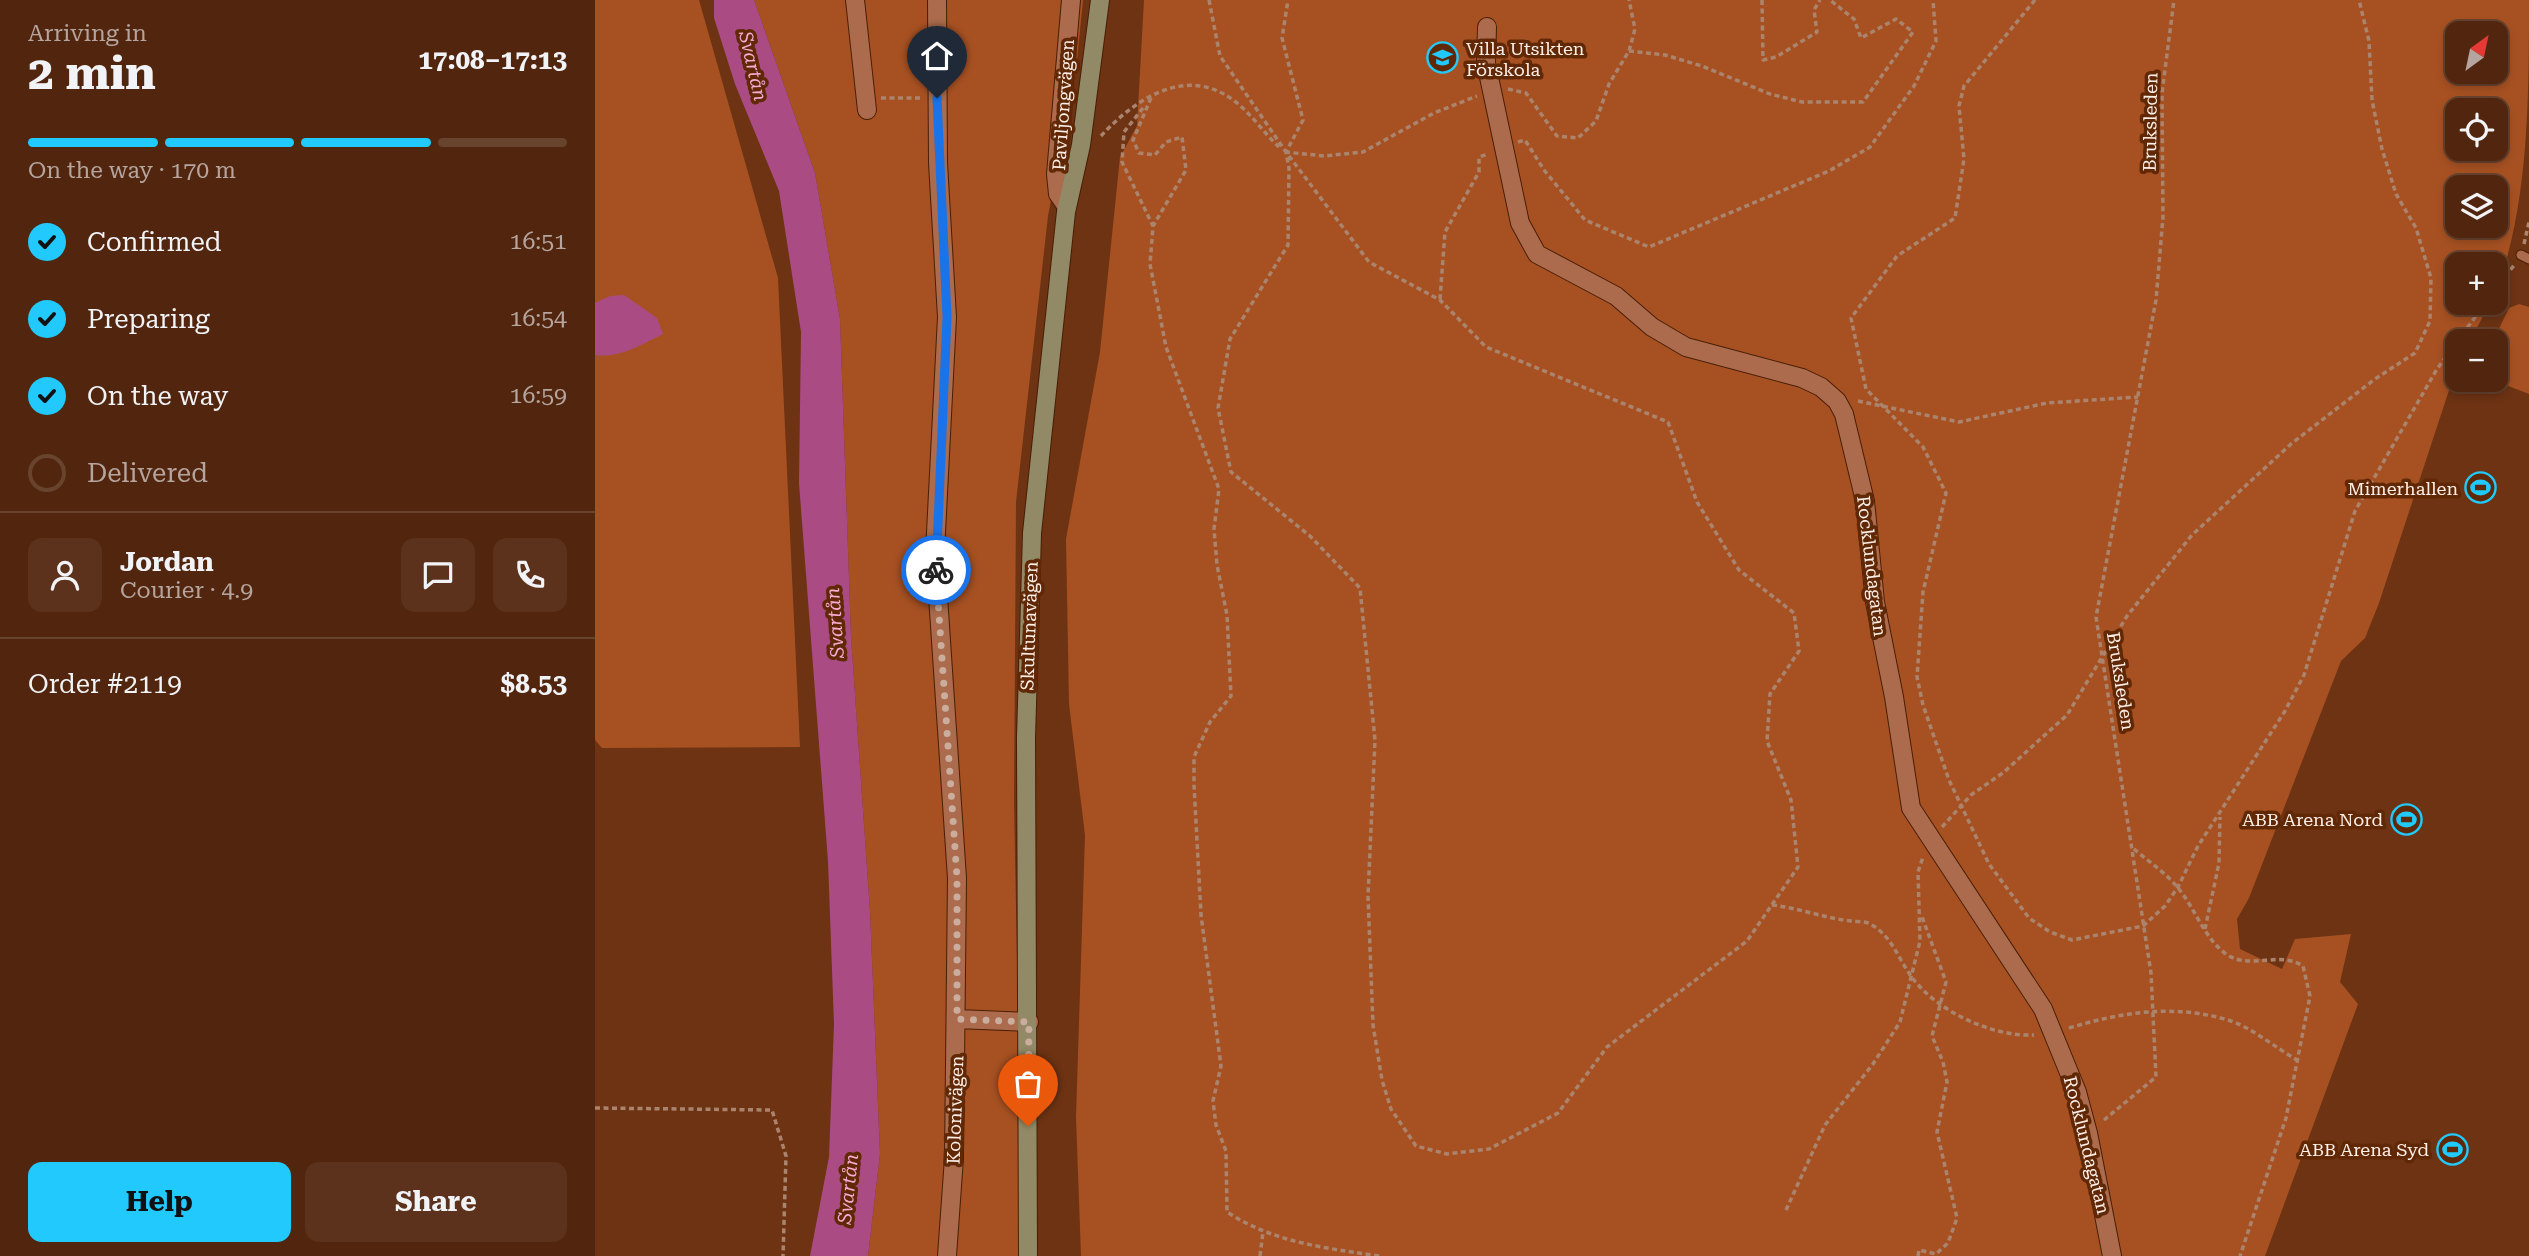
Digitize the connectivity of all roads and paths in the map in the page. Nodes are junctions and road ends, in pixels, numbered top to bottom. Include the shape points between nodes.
1 (855, 0) edge
2 (937, 0) edge
3 (1071, 0) edge
4 (1100, 0) edge
5 (1209, 0) edge
6 (1288, 0) edge
7 (1629, 0) edge
8 (1762, 0) edge
9 (1820, 0) edge
10 (1830, 0) edge
11 (1933, 0) edge
12 (2035, 0) edge
13 (2174, 0) edge
14 (2359, 0) edge
15 (1487, 27) dead end
16 (1629, 51) junction
17 (1492, 91) junction
18 (937, 98) junction
19 (1151, 98) junction
20 (866, 104) joint
21 (1101, 126) dead end
22 (1099, 137) junction
23 (1098, 147) dead end
24 (1504, 148) junction
25 (1286, 152) junction
26 (1067, 207) junction
27 (1153, 226) junction
28 (1440, 300) junction
29 (2445, 358) edge
30 (2138, 397) junction
31 (1837, 401) junction
32 (1882, 405) junction
33 (2102, 654) junction
34 (1961, 806) junction
35 (2220, 814) junction
36 (1930, 839) junction
37 (2132, 847) junction
38 (2178, 887) junction
39 (1772, 905) junction
40 (1919, 908) junction
41 (2143, 926) junction
42 (2205, 929) junction
43 (1912, 977) junction
44 (1942, 1003) junction
45 (2153, 1010) junction
46 (957, 1019) junction
47 (1029, 1022) junction
48 (2053, 1033) junction
49 (2297, 1060) junction
50 (595, 1108) edge
51 (2088, 1133) junction
52 (1786, 1210) dead end
53 (1263, 1233) junction
54 (783, 1256) edge
55 (947, 1256) edge
56 (1028, 1256) edge
57 (1260, 1256) edge
58 (1380, 1256) edge
59 (1918, 1256) edge
60 (2112, 1256) edge
61 (2240, 1256) edge

1 - 20 street
2 - 18 street, Kolonivägen
3 - 26 street, Paviljongvägen via 1056,174 1058,194
4 - 26 street, Skultunavägen via 1081,145
5 - 25 path via 1220,56
6 - 25 path via 1282,38 1303,120
7 - 16 path via 1635,29
8 - 9 path via 1763,60 1817,32 1814,10
10 - 16 path via 1854,19 1861,38 1896,19 1913,32 1863,102 1802,102 1665,55
11 - 24 path via 1935,41 1914,86 1870,147 1829,171 1649,247 1585,219 1550,179 1525,140
12 - 32 path via 1964,86 1959,106 1964,159 1955,218 1897,256 1851,318 1866,389
13 - 30 path, Bruksleden via 2162,93 2164,217 2156,300
14 - 33 path via 2369,41 2372,100 2382,149 2396,194 2416,228 2431,278 2430,321 2415,353 2301,435 2192,535
15 - 17 street via 1486,63
16 - 17 path via 1609,84 1596,121 1578,138 1557,136 1526,93 1501,88
17 - 24 street
17 - 25 path via 1434,113 1363,152 1324,156
18 - 20 path
18 - 46 street, Kolonivägen via 947,317 935,552 957,878
19 - 22 path via 1122,113
19 - 25 path via 1174,84 1213,86 1236,102
19 - 27 path via 1124,132 1122,162
19 - 27 path via 1133,140 1139,153 1155,155 1166,142 1182,137 1187,170
21 - 22 path
22 - 23 path
24 - 28 path via 1479,158 1479,172 1445,232
24 - 31 street via 1520,223 1537,254 1616,296 1652,327 1686,347 1802,378
25 - 28 path via 1369,262
25 - 39 path via 1288,245 1230,339 1218,408 1231,472 1310,537 1360,588 1375,740 1368,896 1373,1025 1381,1080 1391,1109 1416,1146 1447,1153 1489,1149 1538,1124 1558,1113 1607,1047 1747,941
26 - 47 street, Skultunavägen via 1032,533 1028,616
27 - 53 path via 1150,264 1166,346 1219,489 1217,565 1227,615 1231,696 1210,722 1194,757 1195,831 1221,1066 1213,1101 1226,1151 1227,1212
28 - 39 path via 1486,347 1668,422 1697,502 1739,570 1794,613 1799,651 1770,694 1767,741 1791,800 1798,867
29 - 35 path via 2355,511 2304,674
30 - 32 path via 2047,403 1959,422
30 - 33 path, Bruksleden via 2097,617
31 - 32 path
31 - 36 street, Rocklundagatan via 1851,438 1865,501 1875,602 1911,808
32 - 34 path via 1923,447 1946,494 1923,592 1917,677
33 - 34 path via 2067,715
33 - 37 path, Bruksleden
34 - 36 path
34 - 41 path via 1989,864 2029,918 2050,932 2072,940
35 - 38 path
35 - 42 path via 2219,863
36 - 40 path via 1917,872
36 - 48 street, Rocklundagatan via 2026,979
37 - 38 path
37 - 41 path, Bruksleden
38 - 41 path
38 - 42 path
39 - 43 path via 1817,917 1871,923 1895,947
40 - 43 path via 1920,941
40 - 44 path via 1946,982
41 - 45 path, Bruksleden
42 - 49 path via 2226,954 2253,962 2292,959 2303,967 2310,996
43 - 44 path
43 - 52 path via 1900,1022 1825,1125
44 - 48 path via 1963,1017 2014,1036
44 - 59 path via 1932,1037 1947,1082 1937,1132 1957,1218 1948,1243 1936,1254 1919,1250
45 - 48 path
45 - 49 path via 2230,1020
45 - 51 path, Bruksleden via 2156,1077
46 - 47 street
46 - 55 street, Kolonivägen
47 - 56 street, Skultunavägen
48 - 51 street, Rocklundagatan
49 - 61 path via 2286,1118
50 - 54 path via 772,1110 786,1156
51 - 60 street, Rocklundagatan
53 - 57 path
53 - 58 path via 1324,1249

